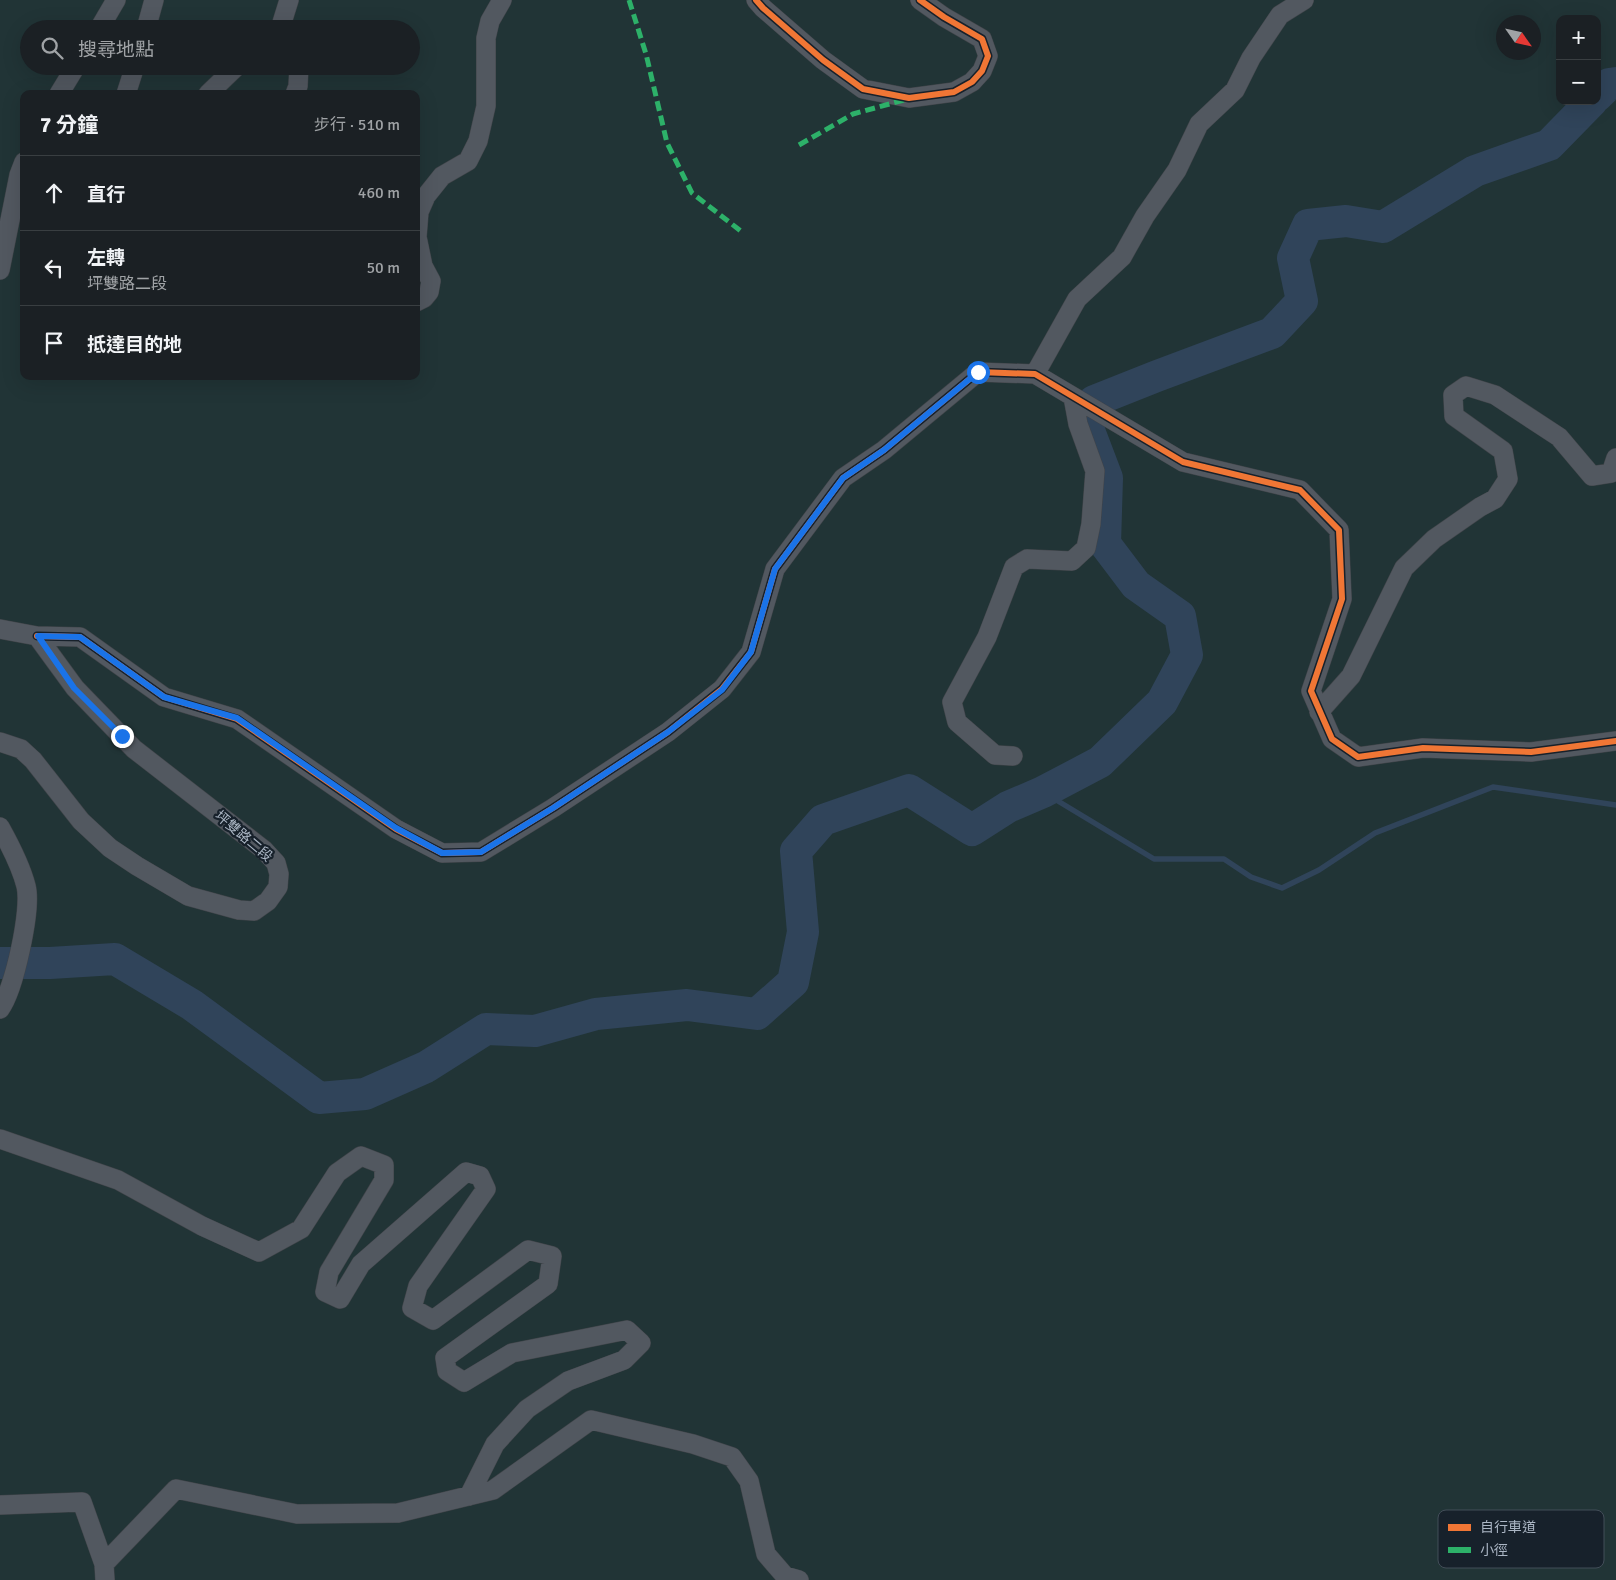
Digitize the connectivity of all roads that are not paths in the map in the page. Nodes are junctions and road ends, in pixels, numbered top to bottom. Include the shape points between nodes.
1 (116, 0) edge
2 (154, 0) edge
3 (289, 0) edge
4 (502, 0) edge
5 (756, 0) edge
6 (920, 0) edge
7 (1304, 0) edge
8 (104, 20) edge
9 (148, 20) edge
10 (283, 20) edge
11 (71, 75) edge
12 (132, 75) edge
13 (228, 75) edge
14 (299, 75) edge
15 (61, 90) edge
16 (127, 90) edge
17 (212, 90) edge
18 (296, 90) edge
19 (20, 172) edge
20 (420, 210) edge
21 (420, 251) edge
22 (0, 270) edge
23 (420, 300) edge
24 (1035, 374) junction
25 (1073, 397) junction
26 (1616, 458) edge
27 (0, 629) edge
28 (38, 636) junction
29 (1319, 712) junction
30 (1616, 741) edge
31 (0, 742) edge
32 (1013, 756) dead end
33 (0, 827) edge
34 (0, 1008) edge
35 (0, 1139) edge
36 (469, 1496) junction
37 (0, 1505) edge
38 (104, 1572) edge
39 (799, 1580) edge

1 - 8 street
2 - 9 street
3 - 10 street
4 - 20 street via 490,21 486,38 486,106 478,141 468,161 442,176
5 - 6 street via 823,60 863,89 909,98 954,92 972,82 982,71 988,56 982,39
7 - 24 street via 1280,15 1251,58 1235,90 1199,124 1177,170 1122,257 1077,300
11 - 15 street
12 - 16 street
13 - 17 street
14 - 18 street
19 - 22 street
21 - 23 street via 430,281 429,292
24 - 25 street
24 - 28 street via 978,372 884,450 843,478 775,569 751,652 722,690 668,732 481,852 442,853 396,828 237,718 164,697 80,637
25 - 29 street via 1183,462 1300,490 1339,530 1342,599 1311,691
25 - 32 street via 1078,424 1095,471 1086,548 1072,561 1027,559 1014,567 987,637 952,702 957,722 995,754
26 - 29 street via 1611,473 1592,476 1559,437 1495,395 1466,386 1453,395 1454,416 1503,451 1508,479 1495,499 1434,539 1404,568 1351,676
27 - 28 street
28 - 31 street, 坪雙路二段 via 74,688 134,748 264,850 276,863 278,887 268,901 254,911 188,896 110,848 81,822 33,760 20,749
29 - 30 street via 1332,739 1358,757 1423,748 1531,752
33 - 34 street via 26,888 25,926 15,971 5,1003
35 - 36 street via 118,1180 202,1226 259,1252 301,1229 337,1174 361,1156 384,1165 384,1180 329,1272 325,1292 340,1299 361,1264 466,1172 480,1176 486,1189 418,1286 412,1308 433,1320 528,1250 552,1256 548,1284 445,1358 447,1371 464,1382 512,1354 628,1330 641,1343 624,1360 568,1381 527,1409 495,1444
36 - 38 street via 398,1513 297,1514 176,1489
36 - 39 street via 493,1490 591,1420 693,1444 732,1457 749,1480 766,1554 785,1576
37 - 38 street via 82,1502

